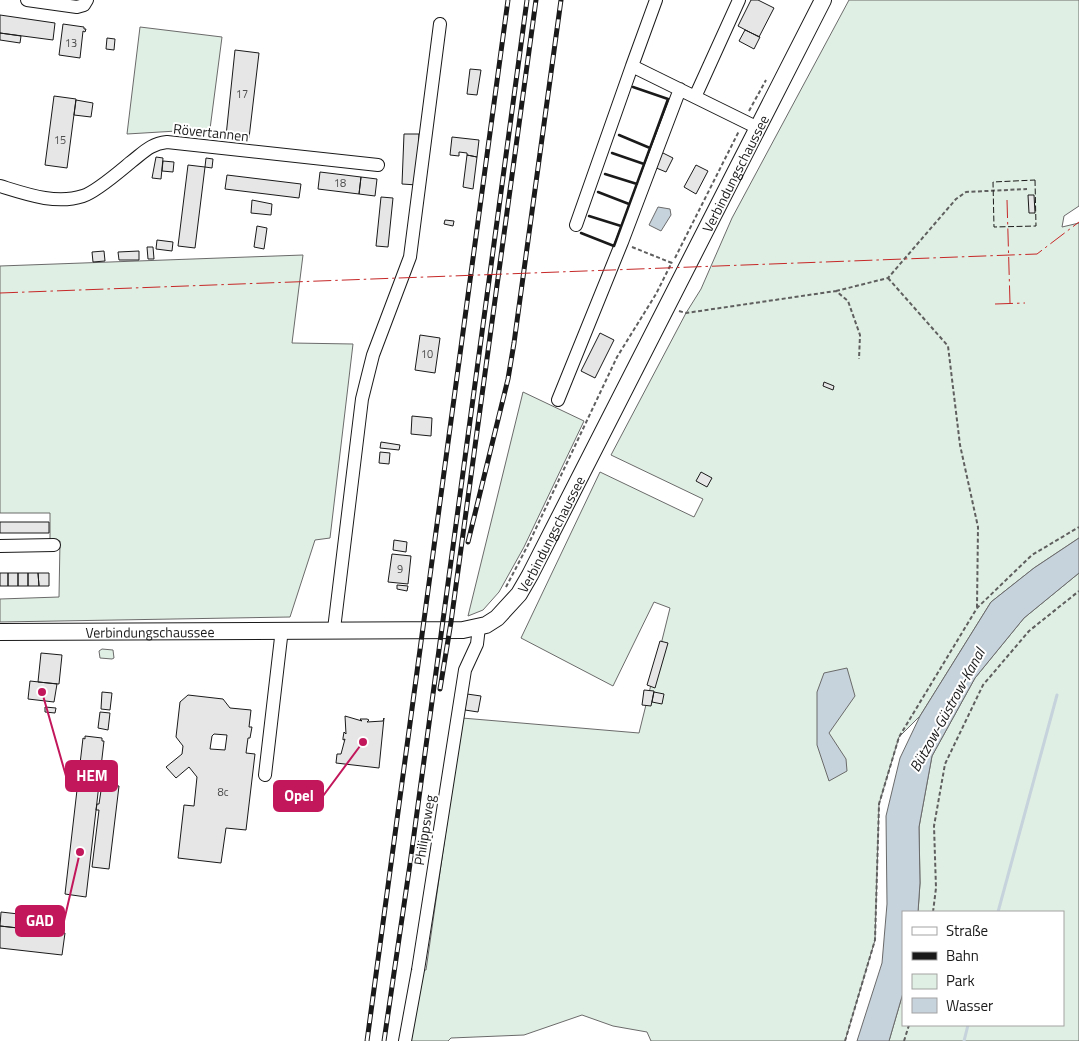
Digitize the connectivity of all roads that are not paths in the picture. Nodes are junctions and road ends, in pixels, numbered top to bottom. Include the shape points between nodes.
1 (27, 0) edge
2 (87, 0) edge
3 (656, 0) edge
4 (739, 0) edge
5 (823, 0) edge
6 (440, 24) dead end
7 (632, 66) junction
8 (680, 89) junction
9 (695, 97) junction
10 (751, 124) junction
11 (378, 165) dead end
12 (0, 186) edge
13 (576, 225) dead end
14 (558, 400) dead end
15 (54, 545) dead end
16 (0, 546) edge
17 (479, 627) junction
18 (282, 629) junction
19 (334, 629) junction
20 (0, 632) edge
21 (265, 775) dead end
22 (404, 1041) edge

1 - 2 street via 77,7
3 - 7 street
4 - 9 street
5 - 10 main road, Verbindungschaussee
6 - 19 street via 410,257 373,355 362,399
7 - 8 street
7 - 13 street
8 - 9 street
8 - 14 street
9 - 10 street
10 - 17 main road, Verbindungschaussee via 679,266 667,307 530,575 508,608
11 - 12 street, Rövertannen via 167,142 155,144 85,196 46,198
15 - 16 street
17 - 19 main road, Verbindungschaussee via 450,630
17 - 22 street, Philippsweg via 477,644 465,670
18 - 19 main road, Verbindungschaussee
18 - 20 main road, Verbindungschaussee
18 - 21 street

